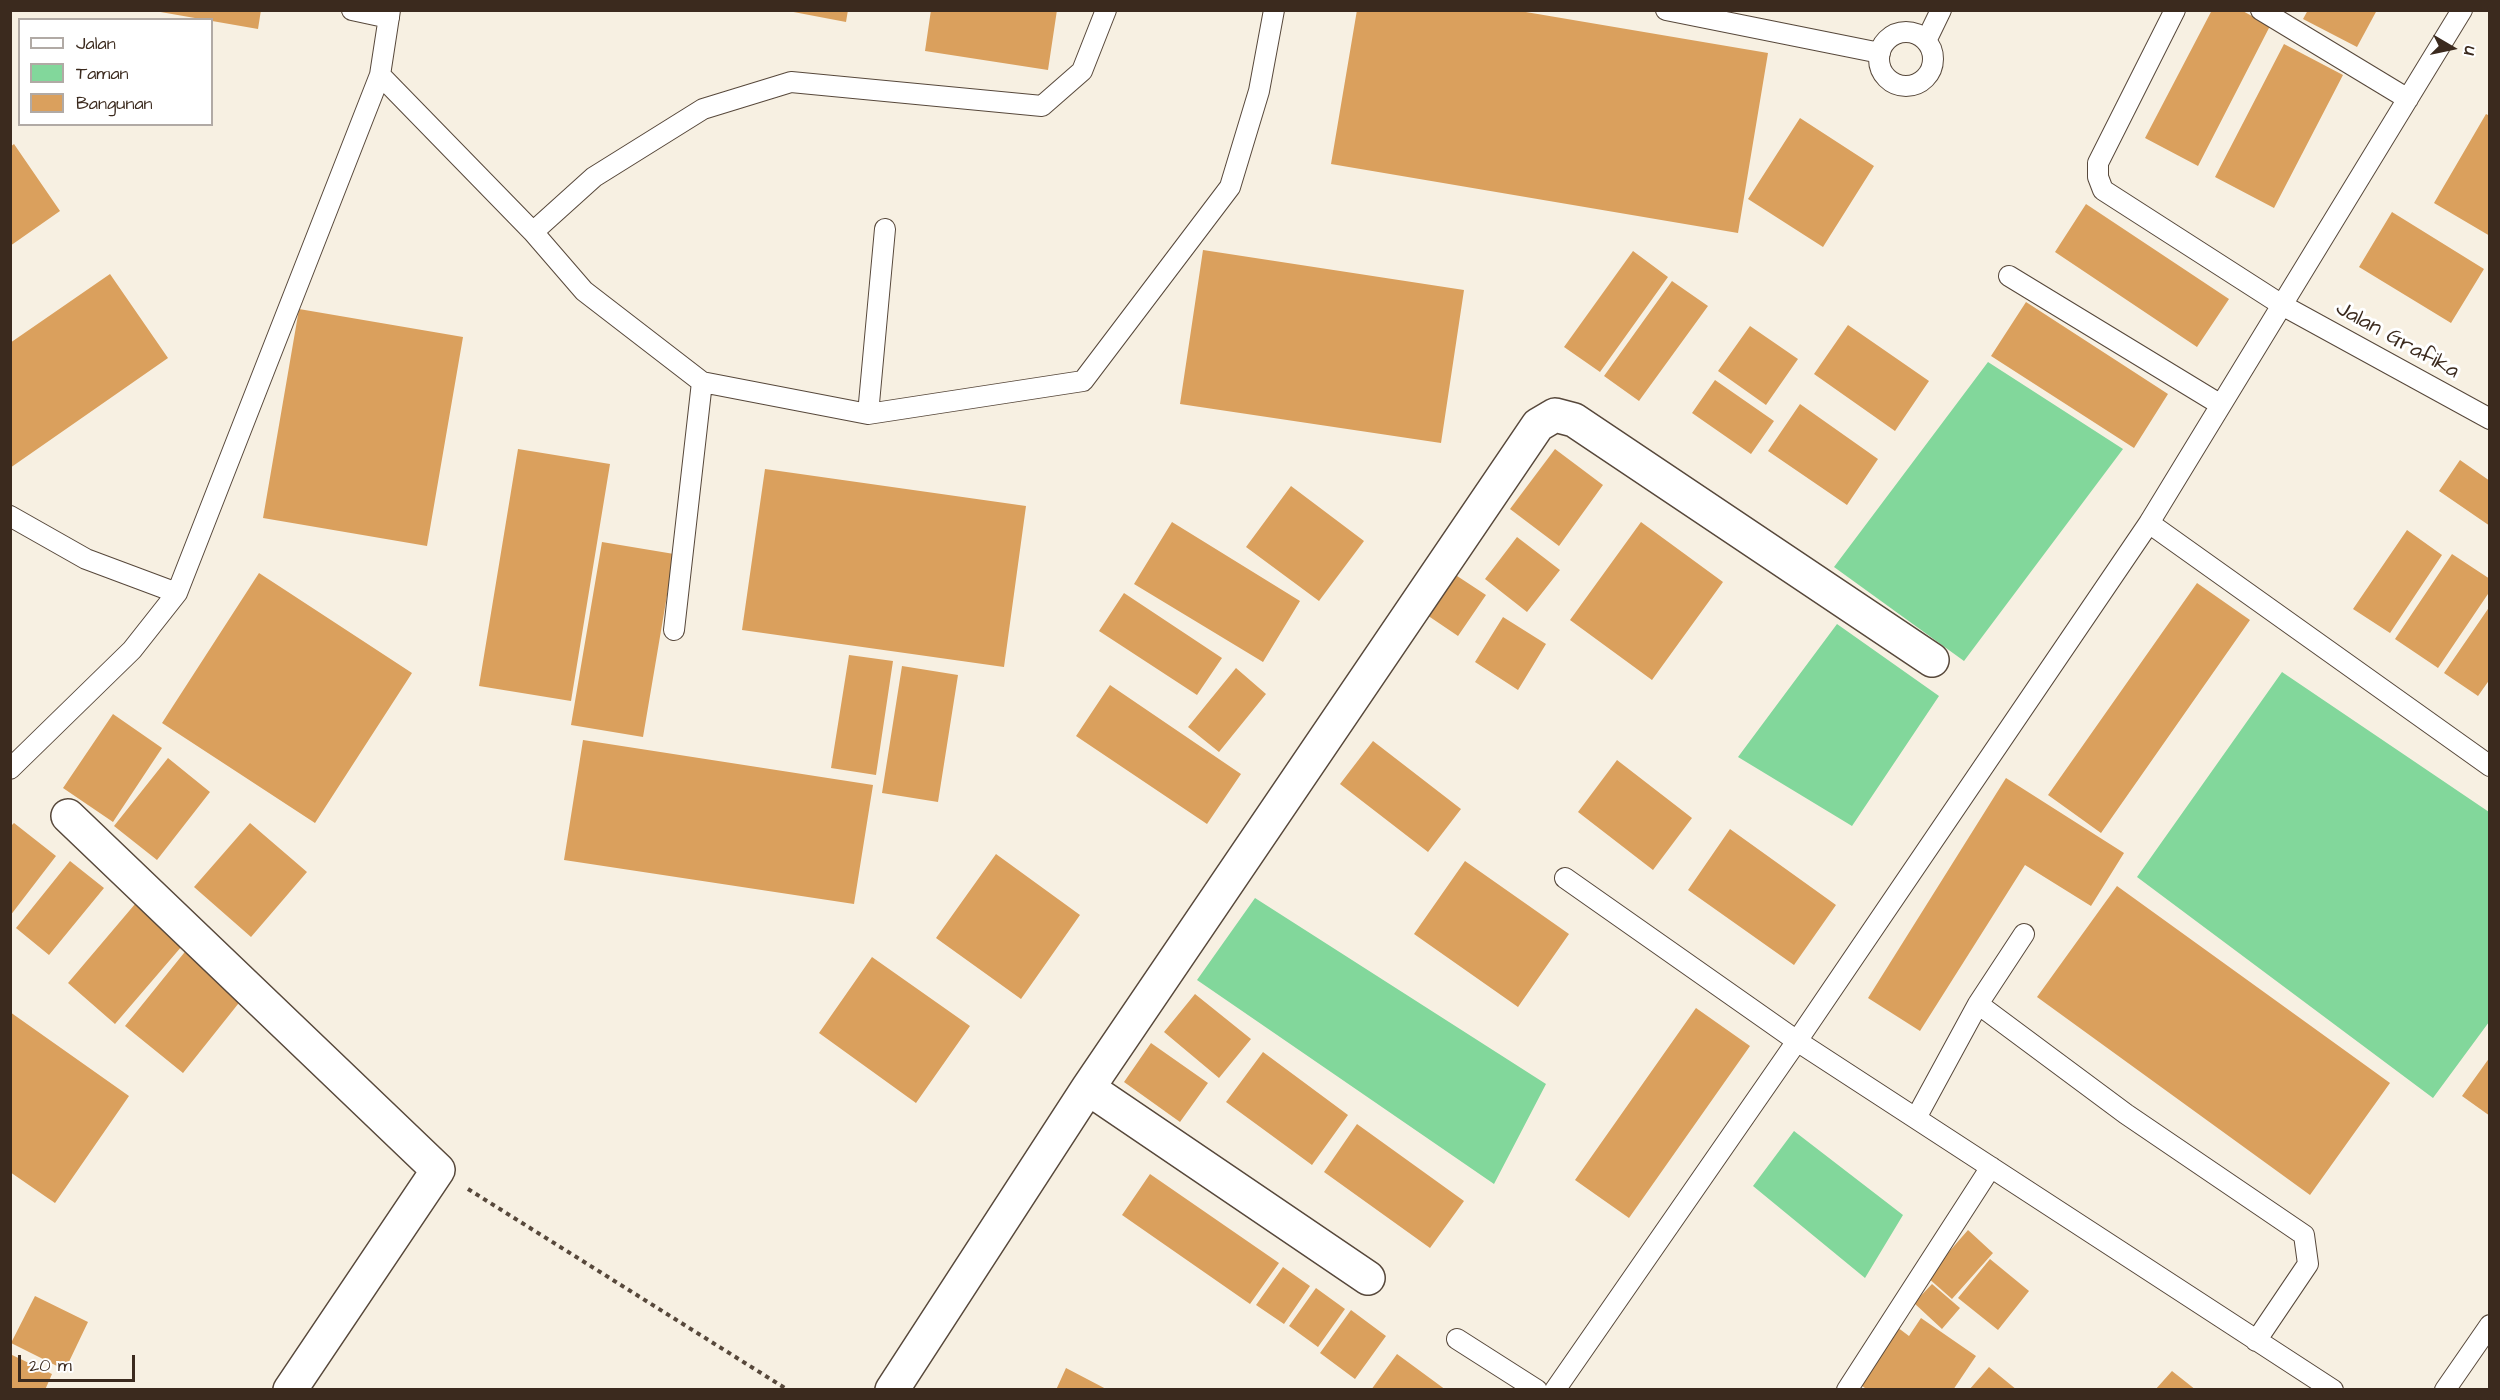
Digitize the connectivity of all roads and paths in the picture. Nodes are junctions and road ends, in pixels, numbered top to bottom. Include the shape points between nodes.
1 (352, 10) edge
2 (1106, 10) edge
3 (1274, 10) edge
4 (1666, 10) edge
5 (1941, 10) edge
6 (2175, 10) edge
7 (2261, 10) edge
8 (2462, 10) edge
9 (389, 14) edge
10 (1926, 41) junction
11 (1880, 52) junction
12 (380, 75) junction
13 (2408, 99) junction
14 (885, 229) dead end
15 (533, 232) junction
16 (2009, 276) dead end
17 (2282, 305) junction
18 (702, 382) junction
19 (2221, 405) junction
20 (868, 414) junction
21 (2490, 419) edge
22 (10, 516) edge
23 (2148, 523) junction
24 (177, 593) junction
25 (674, 630) dead end
26 (1932, 660) dead end
27 (2490, 766) edge
28 (10, 769) edge
29 (68, 816) dead end
30 (1565, 878) dead end
31 (2024, 934) dead end
32 (1978, 1004) junction
33 (1797, 1041) junction
34 (1088, 1088) junction
35 (1916, 1118) junction
36 (1991, 1167) junction
37 (438, 1170) junction
38 (1368, 1278) dead end
39 (2490, 1325) edge
40 (1457, 1339) dead end
41 (2256, 1341) junction
42 (290, 1389) edge
43 (788, 1389) edge
44 (892, 1389) edge
45 (1538, 1389) edge
46 (1555, 1389) edge
47 (1847, 1389) edge
48 (2333, 1389) edge
49 (2445, 1389) edge

1 - 9 lane
2 - 15 lane via 1082,71 1042,106 791,82 703,109 594,177
3 - 20 lane via 1259,91 1230,187 1083,381
4 - 11 lane
5 - 10 lane
6 - 17 lane, Jalan Grafika via 2098,163 2098,177 2103,190
7 - 13 lane
8 - 13 lane
9 - 12 lane
10 - 11 lane via 1919,34 1899,33 1891,36
10 - 11 lane via 1932,49 1932,69 1918,83 1898,85 1889,80 1880,63
12 - 15 lane
12 - 24 lane
13 - 17 lane
14 - 20 lane
15 - 18 lane via 584,291
16 - 19 lane
17 - 19 lane
17 - 21 lane, Jalan Grafika
18 - 20 lane
18 - 25 lane
19 - 23 lane
22 - 24 lane via 86,559
23 - 27 lane
23 - 33 lane
24 - 28 lane via 132,650
26 - 34 street via 1574,420 1555,415 1538,425
29 - 37 street
30 - 33 lane
31 - 32 lane
32 - 35 lane
32 - 41 lane via 2126,1114 2304,1235 2308,1264
33 - 35 lane
33 - 46 lane
34 - 38 street
34 - 44 street
35 - 36 lane
36 - 41 lane
36 - 47 lane
37 - 42 street
37 - 43 path
39 - 49 lane
40 - 45 lane
41 - 48 lane

